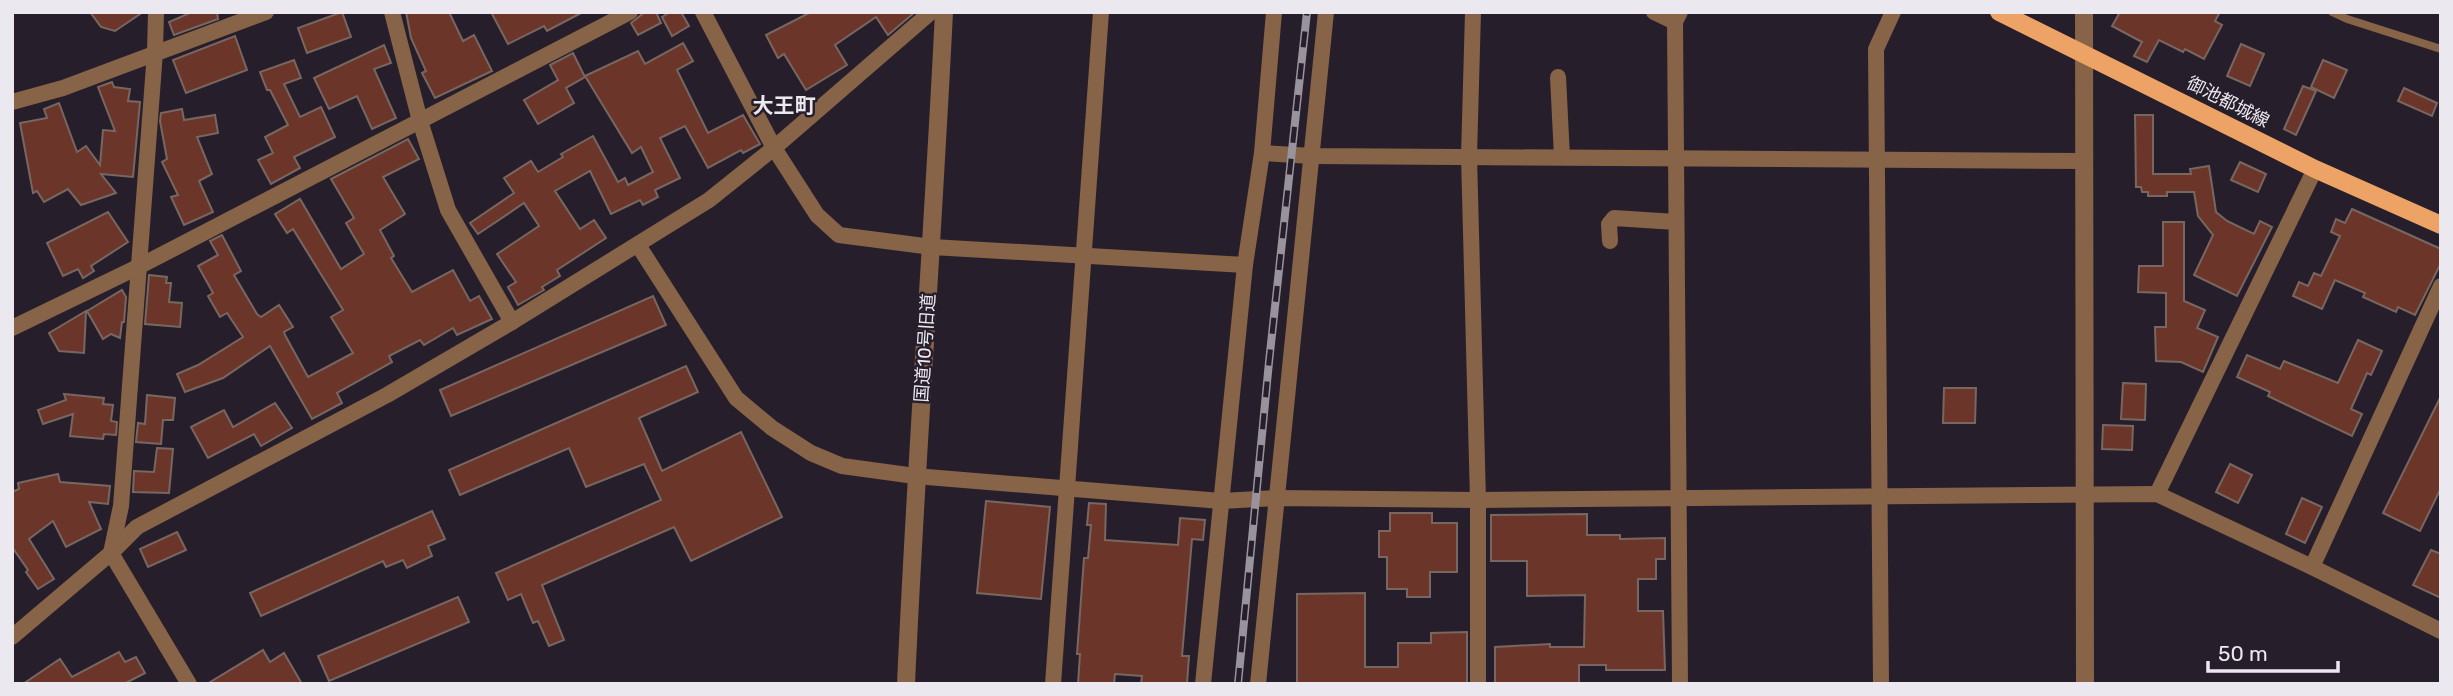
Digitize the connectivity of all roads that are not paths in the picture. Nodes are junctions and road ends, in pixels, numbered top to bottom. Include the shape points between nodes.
1 (156, 12) edge
2 (266, 12) edge
3 (392, 12) edge
4 (630, 12) edge
5 (703, 12) edge
6 (930, 12) edge
7 (944, 12) edge
8 (1101, 12) edge
9 (1274, 12) edge
10 (1326, 12) edge
11 (1473, 12) edge
12 (1654, 12) edge
13 (1893, 12) edge
14 (1999, 12) edge
15 (2084, 12) edge
16 (2332, 12) edge
17 (1678, 17) edge
18 (2441, 49) edge
19 (155, 52) junction
20 (2085, 54) junction
21 (1558, 77) dead end
22 (12, 102) edge
23 (420, 121) junction
24 (774, 148) junction
25 (1262, 153) junction
26 (1312, 156) junction
27 (1469, 156) junction
28 (1562, 157) junction
29 (1675, 158) junction
30 (1877, 159) junction
31 (2083, 161) junction
32 (2315, 169) junction
33 (1676, 222) junction
34 (2441, 225) edge
35 (1610, 241) dead end
36 (638, 245) junction
37 (932, 247) junction
38 (1082, 254) junction
39 (1245, 265) junction
40 (138, 267) junction
41 (2441, 286) edge
42 (512, 322) junction
43 (12, 328) edge
44 (915, 476) junction
45 (1066, 489) junction
46 (2085, 493) junction
47 (2157, 494) junction
48 (1680, 496) junction
49 (1880, 496) junction
50 (1276, 498) junction
51 (1478, 500) junction
52 (1222, 501) junction
53 (111, 553) junction
54 (2312, 566) junction
55 (2441, 631) edge
56 (12, 637) edge
57 (189, 684) edge
58 (906, 684) edge
59 (1053, 684) edge
60 (1203, 684) edge
61 (1258, 684) edge
62 (1478, 684) edge
63 (1680, 684) edge
64 (1881, 684) edge
65 (2085, 684) edge

1 - 19 street
2 - 19 street
3 - 23 street
4 - 23 street
5 - 24 street
6 - 24 street
7 - 37 street, 国道10号旧道
8 - 38 street
9 - 25 street
10 - 26 street
11 - 27 street
12 - 17 street
13 - 30 street via 1876,49
14 - 20 main road, 御池都城線
15 - 20 street
16 - 18 lane
17 - 29 street
19 - 22 street via 63,88
19 - 40 street
20 - 31 street
20 - 32 main road, 御池都城線
21 - 28 street
23 - 40 street
23 - 42 street via 448,210
24 - 36 street via 709,200
24 - 37 street via 817,215 839,235
25 - 26 street
25 - 39 street
26 - 27 street
26 - 50 street
27 - 28 street
27 - 51 street
28 - 29 street
29 - 30 street
29 - 33 street
30 - 31 street
30 - 49 street
31 - 46 street
32 - 34 main road, 御池都城線
32 - 47 street
33 - 35 street via 1614,218 1609,224
33 - 48 street
36 - 42 street
36 - 44 street via 736,398 811,453 842,466
37 - 38 street
37 - 44 street, 国道10号旧道
38 - 39 street
38 - 45 street
39 - 52 street
40 - 43 street
40 - 53 street via 121,506
41 - 54 street
42 - 53 street via 387,395 137,527
44 - 45 street
44 - 58 street, 国道10号旧道
45 - 52 street
45 - 59 street
46 - 47 street
46 - 49 street
46 - 65 street
47 - 54 street
48 - 49 street
48 - 51 street
48 - 63 street
49 - 64 street
50 - 51 street
50 - 52 street
50 - 61 street
51 - 62 street
52 - 60 street
53 - 56 street
53 - 57 street
54 - 55 street

